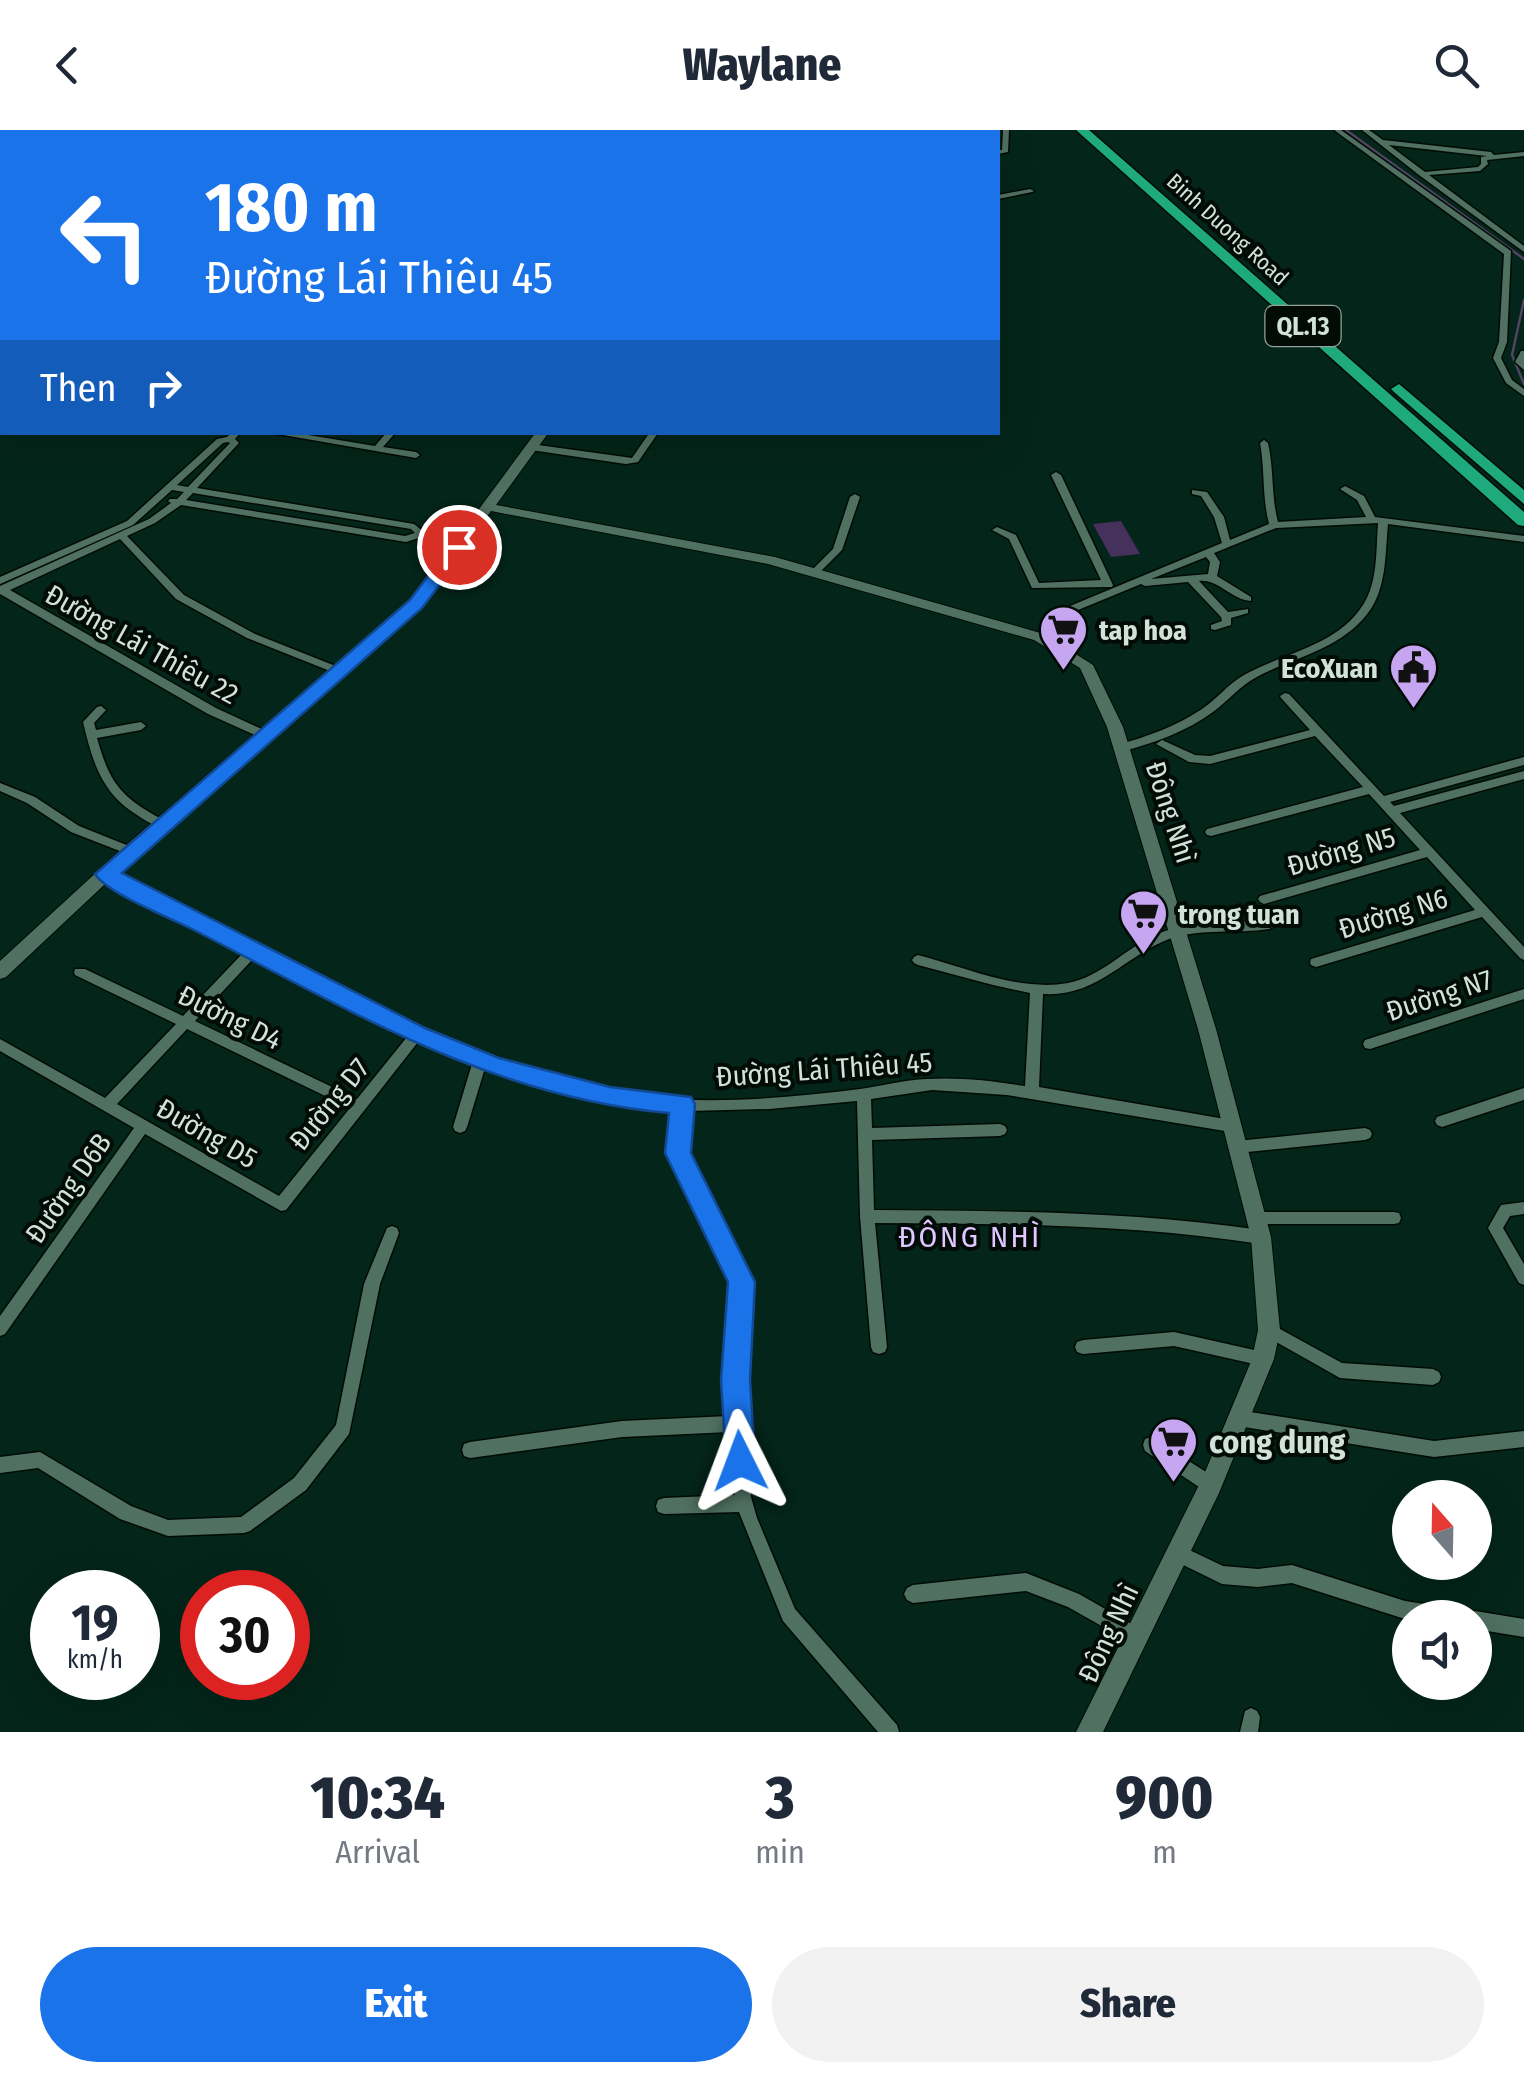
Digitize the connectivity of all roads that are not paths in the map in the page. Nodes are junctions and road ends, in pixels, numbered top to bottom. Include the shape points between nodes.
1 (1006, 130) edge
2 (1082, 130) edge
3 (1100, 130) edge
4 (1338, 130) edge
5 (1365, 130) edge
6 (1380, 141) junction
7 (1000, 152) edge
8 (1491, 154) junction
9 (1524, 154) edge
10 (1420, 174) junction
11 (1162, 183) junction
12 (1434, 183) junction
13 (1144, 185) junction
14 (1417, 186) junction
15 (1030, 191) dead end
16 (1000, 198) edge
17 (1524, 250) edge
18 (1524, 353) edge
19 (1524, 368) edge
20 (1524, 392) edge
21 (289, 435) edge
22 (389, 435) edge
23 (653, 435) edge
24 (233, 436) edge
25 (538, 436) edge
26 (1264, 443) dead end
27 (377, 449) junction
28 (416, 455) dead end
29 (1056, 474) dead end
30 (172, 487) junction
31 (1345, 489) dead end
32 (190, 490) junction
33 (1195, 492) dead end
34 (856, 497) dead end
35 (161, 499) junction
36 (1524, 499) edge
37 (260, 501) junction
38 (179, 502) junction
39 (488, 507) junction
40 (250, 513) junction
41 (342, 514) junction
42 (1378, 520) junction
43 (1524, 521) edge
44 (1274, 525) junction
45 (332, 526) junction
46 (997, 530) dead end
47 (119, 533) junction
48 (421, 534) junction
49 (1524, 539) edge
50 (462, 542) junction
51 (1227, 545) junction
52 (1208, 552) junction
53 (815, 572) junction
54 (1212, 577) junction
55 (1191, 579) junction
56 (1137, 582) junction
57 (0, 588) edge
58 (1110, 588) junction
59 (1226, 616) junction
60 (1215, 627) dead end
61 (1039, 637) junction
62 (339, 671) junction
63 (1285, 696) dead end
64 (102, 710) dead end
65 (141, 726) dead end
66 (1319, 730) junction
67 (91, 734) junction
68 (264, 735) junction
69 (1162, 744) dead end
70 (1122, 748) junction
71 (1524, 760) edge
72 (1524, 775) edge
73 (0, 786) edge
74 (1372, 789) junction
75 (1388, 806) junction
76 (161, 824) junction
77 (1211, 832) dead end
78 (130, 851) junction
79 (1430, 852) junction
80 (106, 874) junction
81 (1264, 899) dead end
82 (1484, 912) junction
83 (1269, 924) dead end
84 (1178, 932) junction
85 (252, 952) junction
86 (1524, 955) edge
87 (918, 960) dead end
88 (1316, 962) dead end
89 (0, 972) edge
90 (80, 972) dead end
91 (1037, 988) junction
92 (1524, 994) edge
93 (186, 1023) junction
94 (417, 1034) junction
95 (0, 1044) edge
96 (1370, 1044) dead end
97 (480, 1061) junction
98 (1032, 1092) junction
99 (864, 1094) junction
100 (1524, 1094) edge
101 (682, 1104) junction
102 (107, 1105) junction
103 (360, 1106) junction
104 (1442, 1122) dead end
105 (143, 1126) junction
106 (1231, 1126) junction
107 (460, 1127) dead end
108 (1000, 1130) dead end
109 (865, 1134) junction
110 (1364, 1134) dead end
111 (1237, 1147) junction
112 (281, 1204) joint
113 (1524, 1208) edge
114 (867, 1216) junction
115 (1254, 1218) junction
116 (1394, 1218) dead end
117 (392, 1233) dead end
118 (1261, 1237) junction
119 (1524, 1278) edge
120 (0, 1329) edge
121 (1269, 1330) junction
122 (879, 1346) dead end
123 (1083, 1348) dead end
124 (1263, 1358) junction
125 (1433, 1377) dead end
126 (1238, 1418) junction
127 (738, 1424) junction
128 (1524, 1439) edge
129 (1151, 1445) dead end
130 (470, 1450) dead end
131 (0, 1464) edge
132 (1212, 1485) junction
133 (744, 1503) junction
134 (664, 1506) dead end
135 (1179, 1554) junction
136 (913, 1594) dead end
137 (1392, 1606) edge
138 (1492, 1623) edge
139 (1524, 1628) edge
140 (1134, 1635) junction
141 (890, 1732) edge
142 (1090, 1732) edge

1 - 7 street via 1006,152
2 - 13 highway, Binh Duong Road / QL.13
3 - 11 highway, Binh Duong Road / QL.13
4 - 14 street
5 - 6 street
6 - 8 street
6 - 10 street
8 - 9 street
8 - 10 street via 1480,168
10 - 12 street
11 - 13 highway
11 - 36 highway, Binh Duong Road / QL.13
12 - 14 street
12 - 17 street
13 - 43 highway, Binh Duong Road / QL.13
14 - 20 street via 1508,253 1497,358
15 - 16 street
18 - 19 street
21 - 27 street
22 - 27 street
23 - 25 street via 635,460 626,461
24 - 30 street via 220,440
24 - 32 street via 235,443
25 - 39 street
26 - 44 street
27 - 28 street
29 - 58 street
30 - 32 street
30 - 35 street
31 - 42 street
32 - 37 street
32 - 38 street
33 - 51 street via 1204,494 1219,517
34 - 53 street via 837,550
35 - 38 street
35 - 47 street
37 - 40 street
37 - 41 street
38 - 40 street
38 - 47 street
39 - 50 street
39 - 53 street, Đông Nhì
40 - 45 street
41 - 45 street
41 - 48 street via 414,527
42 - 44 street
42 - 49 street
42 - 70 street via 1379,581 1352,625 1244,680 1206,712
44 - 51 street
45 - 48 street via 406,538
46 - 58 street via 1013,538 1036,586
47 - 57 street
47 - 62 street via 180,597 251,636
48 - 50 street
50 - 62 street via 416,604
51 - 52 street
52 - 54 street via 1215,562
52 - 56 street
53 - 61 street, Đông Nhì
54 - 55 street
54 - 59 street via 1246,605
55 - 56 street
55 - 59 street
56 - 58 street
57 - 68 street, Đường Lái Thiêu 22
58 - 61 street
59 - 60 street via 1227,623
61 - 70 street, Đông Nhì via 1086,665
62 - 68 street
63 - 66 street
64 - 67 street via 88,719
65 - 67 street
66 - 69 street via 1210,760
66 - 74 street
67 - 76 street via 111,792
68 - 76 street
70 - 84 street, Đông Nhì
71 - 75 street
72 - 75 street
73 - 78 street
74 - 75 street
74 - 77 street
75 - 79 street
76 - 78 street
78 - 80 street
79 - 81 street, Đường N5
79 - 82 street
80 - 85 street, Đường Lái Thiêu 45
80 - 89 street
82 - 86 street
82 - 88 street, Đường N6
83 - 84 street
84 - 91 street via 1084,984
84 - 106 street, Đông Nhì
85 - 93 street
85 - 94 street, Đường Lái Thiêu 45
87 - 91 street
90 - 93 street, Đường D4
91 - 98 street
92 - 96 street, Đường N7
93 - 102 street
93 - 103 street, Đường D4
94 - 97 street, Đường Lái Thiêu 45
94 - 103 street, Đường D7
95 - 102 street, Đường D5
97 - 101 street, Đường Lái Thiêu 45 via 610,1098
97 - 107 street
98 - 99 street, Đường Lái Thiêu 45 via 927,1084
98 - 106 street, Đường Lái Thiêu 45
99 - 101 street, Đường Lái Thiêu 45
99 - 109 street
100 - 104 street
101 - 127 street via 678,1153 742,1282
102 - 105 street, Đường D5
103 - 112 street, Đường D7
105 - 112 street, Đường D5
105 - 120 street, Đường D6B
106 - 111 street, Đông Nhì
108 - 109 street
109 - 114 street
110 - 111 street
111 - 115 street, Đông Nhì
113 - 119 street via 1506,1210 1495,1228
114 - 118 street via 1050,1218
114 - 122 street
115 - 116 street
115 - 118 street, Đông Nhì
117 - 131 street via 372,1284 343,1428 300,1484 244,1525 168,1528 126,1513 40,1460
118 - 121 street, Đông Nhì
121 - 124 street, Đông Nhì
121 - 125 street via 1340,1370
123 - 124 street via 1174,1339
124 - 126 street, Đông Nhì
126 - 128 street via 1434,1449
126 - 132 street, Đông Nhì
127 - 130 street via 622,1429
127 - 133 street
129 - 132 street
132 - 135 street, Đông Nhì
133 - 134 street
133 - 141 street via 790,1615
135 - 137 street via 1222,1575 1292,1574
135 - 140 street, Đông Nhì
136 - 140 street via 1026,1582
138 - 139 street
140 - 142 street, Đông Nhì

